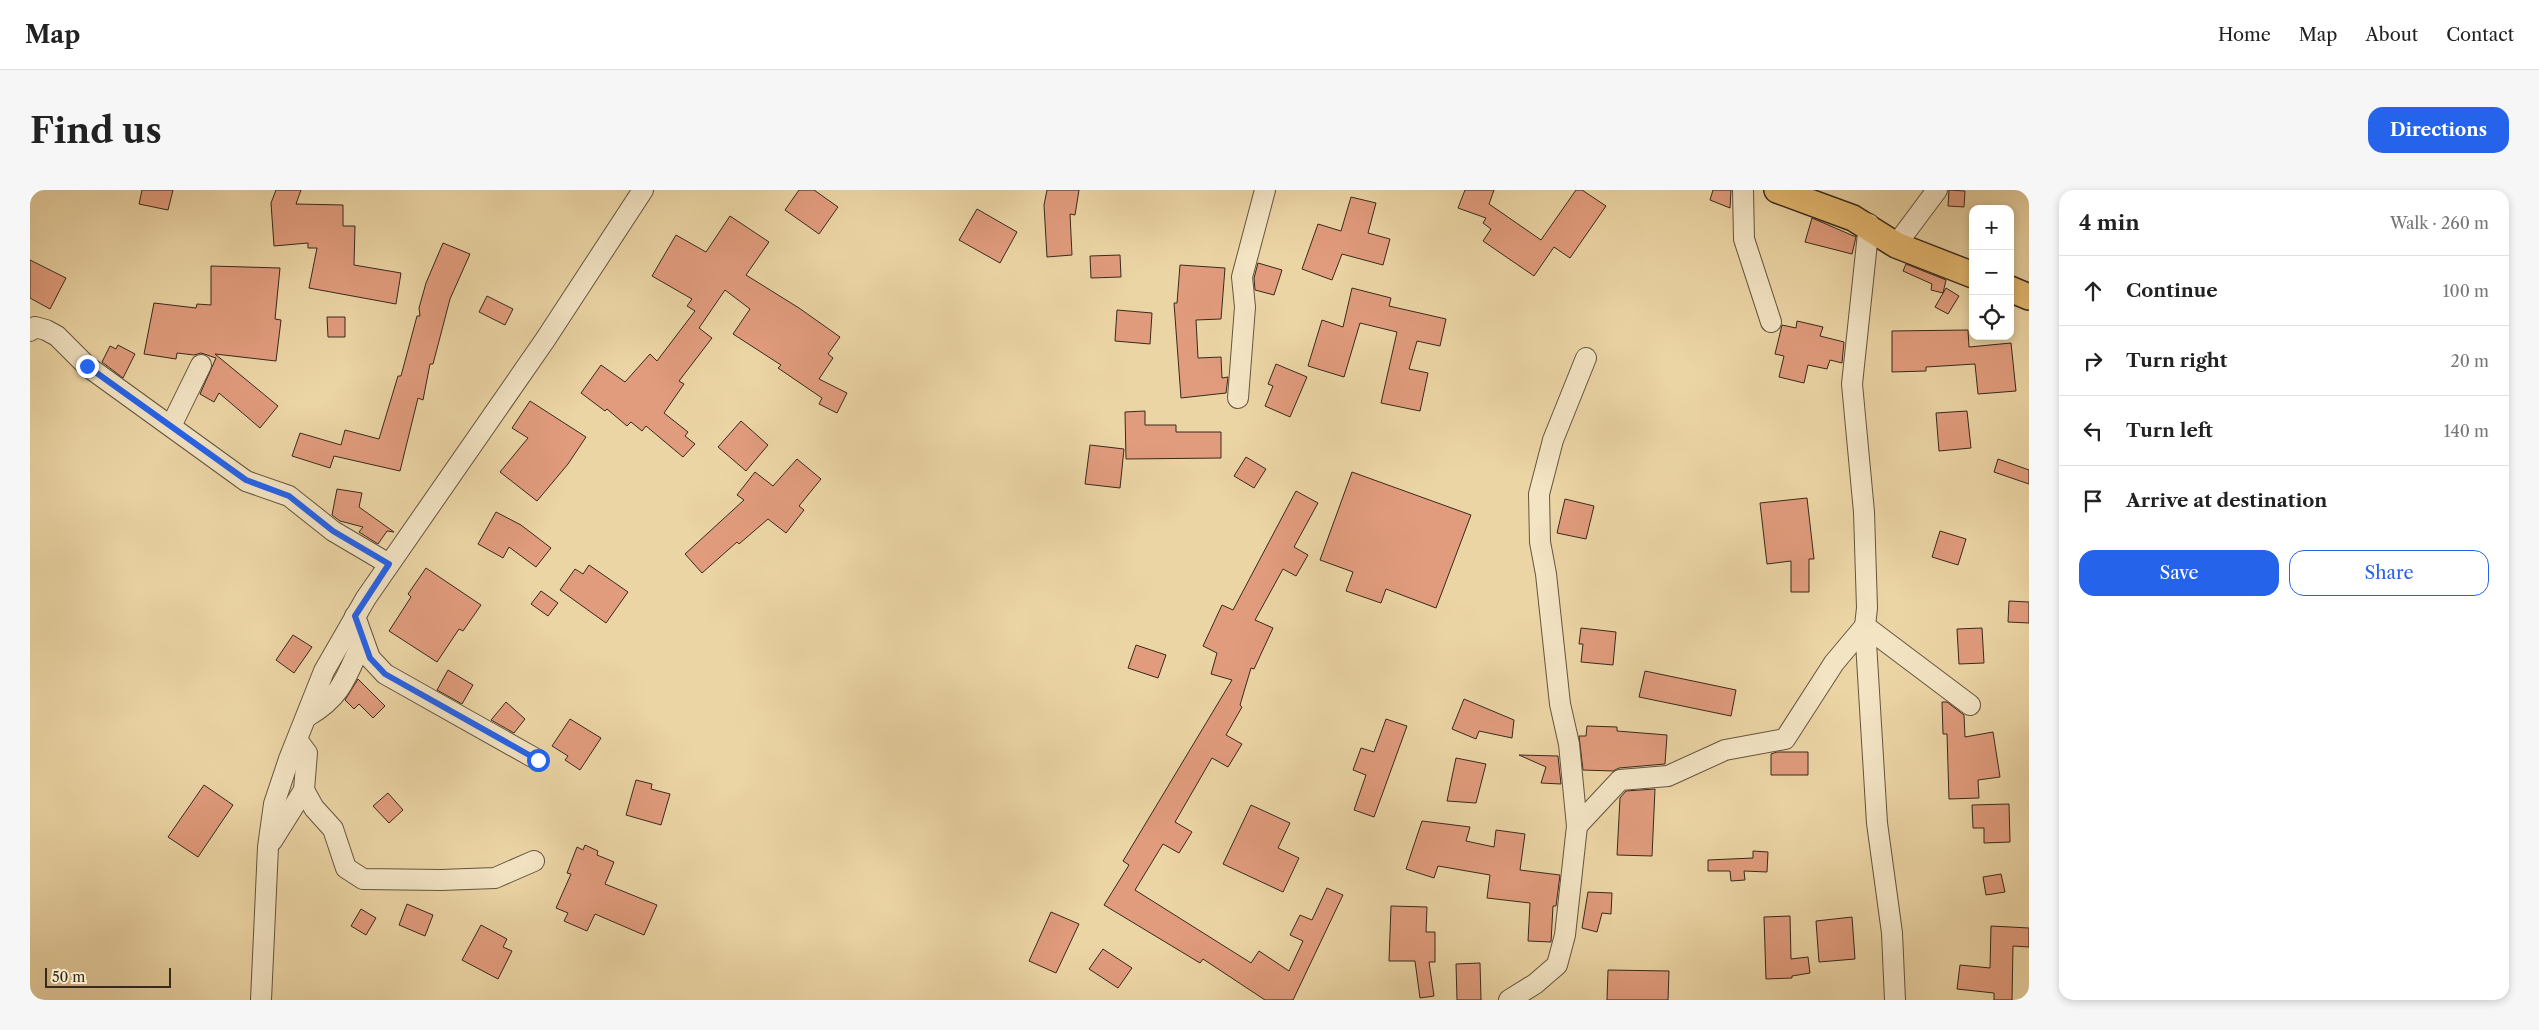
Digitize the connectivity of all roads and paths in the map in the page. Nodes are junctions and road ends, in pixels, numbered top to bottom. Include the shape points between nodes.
1 (644, 190) edge
2 (1265, 190) edge
3 (1743, 190) edge
4 (1778, 190) edge
5 (1937, 190) edge
6 (1853, 218) junction
7 (1896, 245) junction
8 (1969, 273) edge
9 (2014, 290) edge
10 (2029, 296) edge
11 (1770, 322) dead end
12 (30, 331) edge
13 (1586, 358) dead end
14 (201, 365) dead end
15 (1238, 398) dead end
16 (171, 426) junction
17 (389, 564) junction
18 (355, 616) junction
19 (1865, 626) junction
20 (363, 640) junction
21 (1970, 705) dead end
22 (308, 716) junction
23 (298, 741) junction
24 (538, 760) dead end
25 (304, 790) junction
26 (1577, 826) junction
27 (268, 847) junction
28 (534, 861) dead end
29 (261, 1000) edge
30 (1509, 1000) edge
31 (1895, 1000) edge

1 - 17 street via 545,340
2 - 15 street via 1242,277 1245,307
3 - 11 street via 1744,240
4 - 6 main road
5 - 7 street
6 - 7 main road
6 - 19 street via 1869,224 1852,384 1864,512
7 - 8 main road
9 - 10 main road
12 - 16 street via 34,327 57,336 87,366
13 - 26 street via 1553,440 1539,494 1540,542 1560,704 1569,744
14 - 16 street
16 - 17 street via 246,480 289,496 333,531
17 - 18 street
18 - 20 street
18 - 22 street via 324,671
19 - 21 street
19 - 26 street via 1834,664 1785,739 1725,750 1668,776 1620,780
19 - 31 street via 1878,823 1892,933
20 - 22 street via 339,692
20 - 24 street via 370,658 385,674
22 - 23 street
23 - 25 street via 307,753
23 - 27 street via 274,804
25 - 27 street
25 - 28 street via 314,808 333,829 346,868 363,879 495,878
26 - 30 street via 1565,935 1557,965
27 - 29 street

